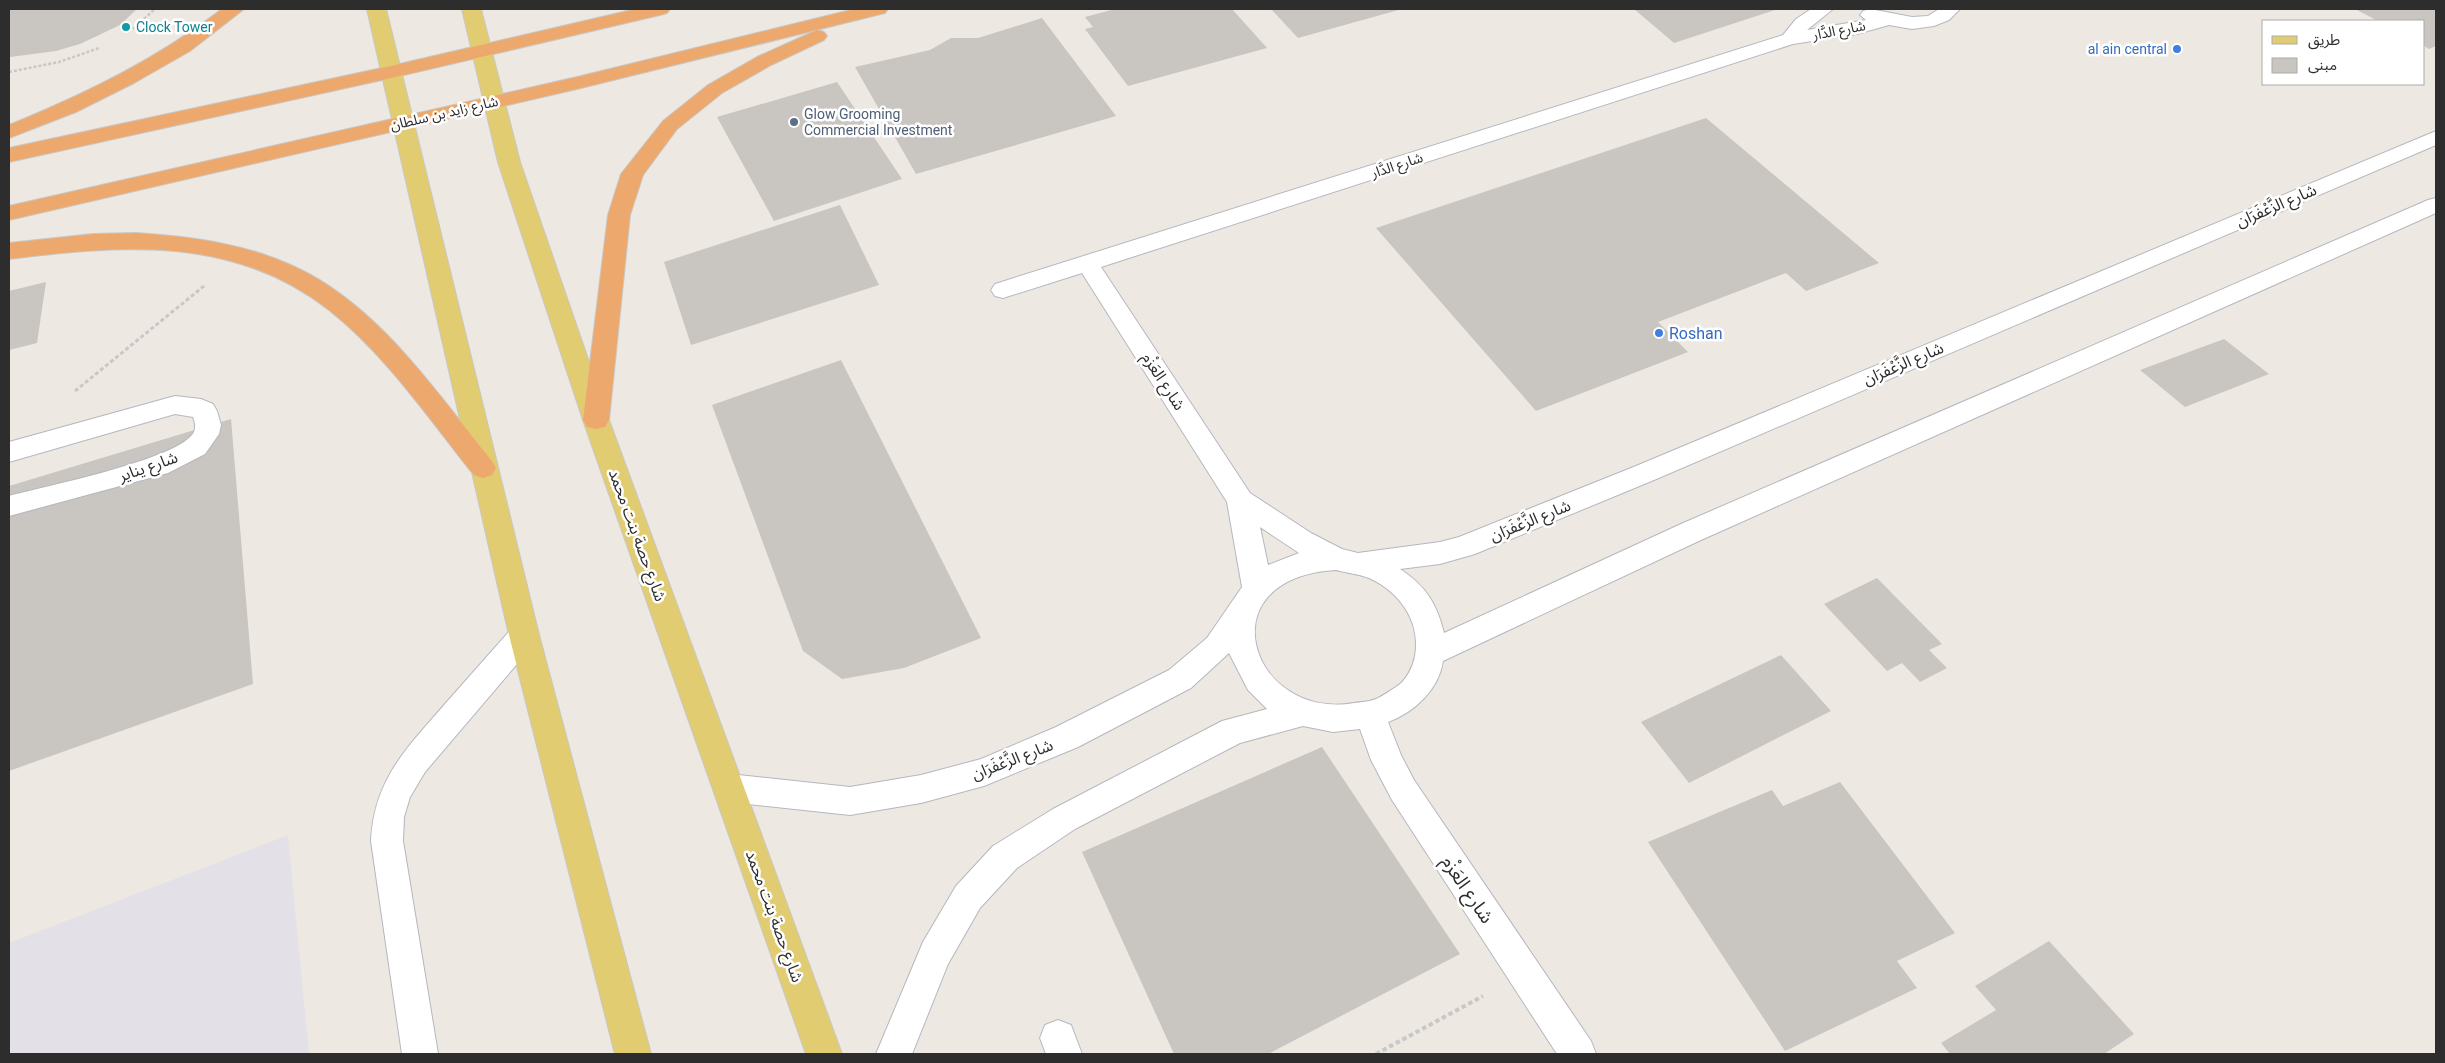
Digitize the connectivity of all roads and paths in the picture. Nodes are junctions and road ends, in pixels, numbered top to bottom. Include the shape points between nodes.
1 (155, 9) edge
2 (234, 9) edge
3 (376, 9) edge
4 (471, 9) edge
5 (660, 9) edge
6 (1823, 9) edge
7 (1858, 9) edge
8 (1950, 9) edge
9 (874, 10) edge
10 (1887, 20) junction
11 (126, 32) dead end
12 (1790, 39) junction
13 (101, 47) dead end
14 (481, 51) junction
15 (9, 72) edge
16 (391, 72) junction
17 (494, 102) junction
18 (403, 123) junction
19 (9, 132) edge
20 (2436, 137) edge
21 (9, 155) edge
22 (2436, 205) edge
23 (9, 213) edge
24 (9, 250) edge
25 (242, 256) junction
26 (1087, 263) junction
27 (1003, 290) dead end
28 (596, 420) junction
29 (39, 443) junction
30 (9, 452) edge
31 (484, 468) junction
32 (1240, 500) junction
33 (9, 506) edge
34 (1349, 561) junction
35 (1252, 596) junction
36 (524, 636) junction
37 (1433, 652) junction
38 (1303, 714) junction
39 (1372, 716) junction
40 (729, 788) junction
41 (1524, 974) junction
42 (420, 1054) edge
43 (632, 1054) edge
44 (824, 1054) edge
45 (894, 1054) edge
46 (1376, 1054) edge
47 (1578, 1054) edge

1 - 11 path
2 - 19 highway via 207,32 136,73
3 - 16 main road
4 - 14 main road, شارع حصة بنت محمد
5 - 14 highway
6 - 12 street, شارع الدَّار via 1803,23
7 - 10 street
8 - 10 street via 1938,18 1923,22
9 - 17 highway, شارع زايد بن سلطان
9 - 28 highway via 764,61 715,89 670,125 632,174 619,215
10 - 12 street, شارع الدَّار via 1849,30
12 - 26 street, شارع الدَّار
13 - 15 path via 59,62
14 - 16 highway
14 - 17 main road, شارع حصة بنت محمد
16 - 18 main road
16 - 21 highway
17 - 18 highway, شارع زايد بن سلطان
17 - 28 main road, شارع حصة بنت محمد via 509,162
18 - 23 highway, شارع زايد بن سلطان
18 - 31 main road
20 - 34 street, شارع الزَّعْفَرَان via 1645,473 1464,546 1440,553
22 - 37 street via 1691,532
24 - 25 highway via 98,240 151,241 199,246
25 - 29 path via 42,421
25 - 31 highway via 304,282 336,303 391,358
26 - 27 street, شارع الدَّار
26 - 32 street, شارع العَزْم
28 - 40 main road, شارع حصة بنت محمد
29 - 30 street, شارع يناير
29 - 33 street, شارع يناير via 175,405 204,411 208,426 206,434 195,447 165,463
31 - 36 main road
32 - 34 street, شارع العَزْم via 1293,536
32 - 35 street, شارع العَزْم via 1253,559
34 - 35 street via 1313,560 1292,566 1273,576
34 - 37 street via 1387,572 1408,588 1424,607 1432,629
35 - 38 street via 1241,622 1240,644 1247,666 1260,685 1279,702
35 - 40 street, شارع الزَّعْفَرَان via 1218,647 1180,679 1067,737 984,772 921,789 850,801
36 - 42 street via 414,762 396,792 388,817 387,841
36 - 43 main road
37 - 39 street via 1423,680 1401,701
38 - 39 street via 1337,719
38 - 45 street via 1233,731 1064,819 1005,857 968,897 935,954
39 - 41 street, شارع العَزْم via 1387,760 1403,790
40 - 44 main road, شارع حصة بنت محمد
41 - 46 path
41 - 47 street, شارع العَزْم

